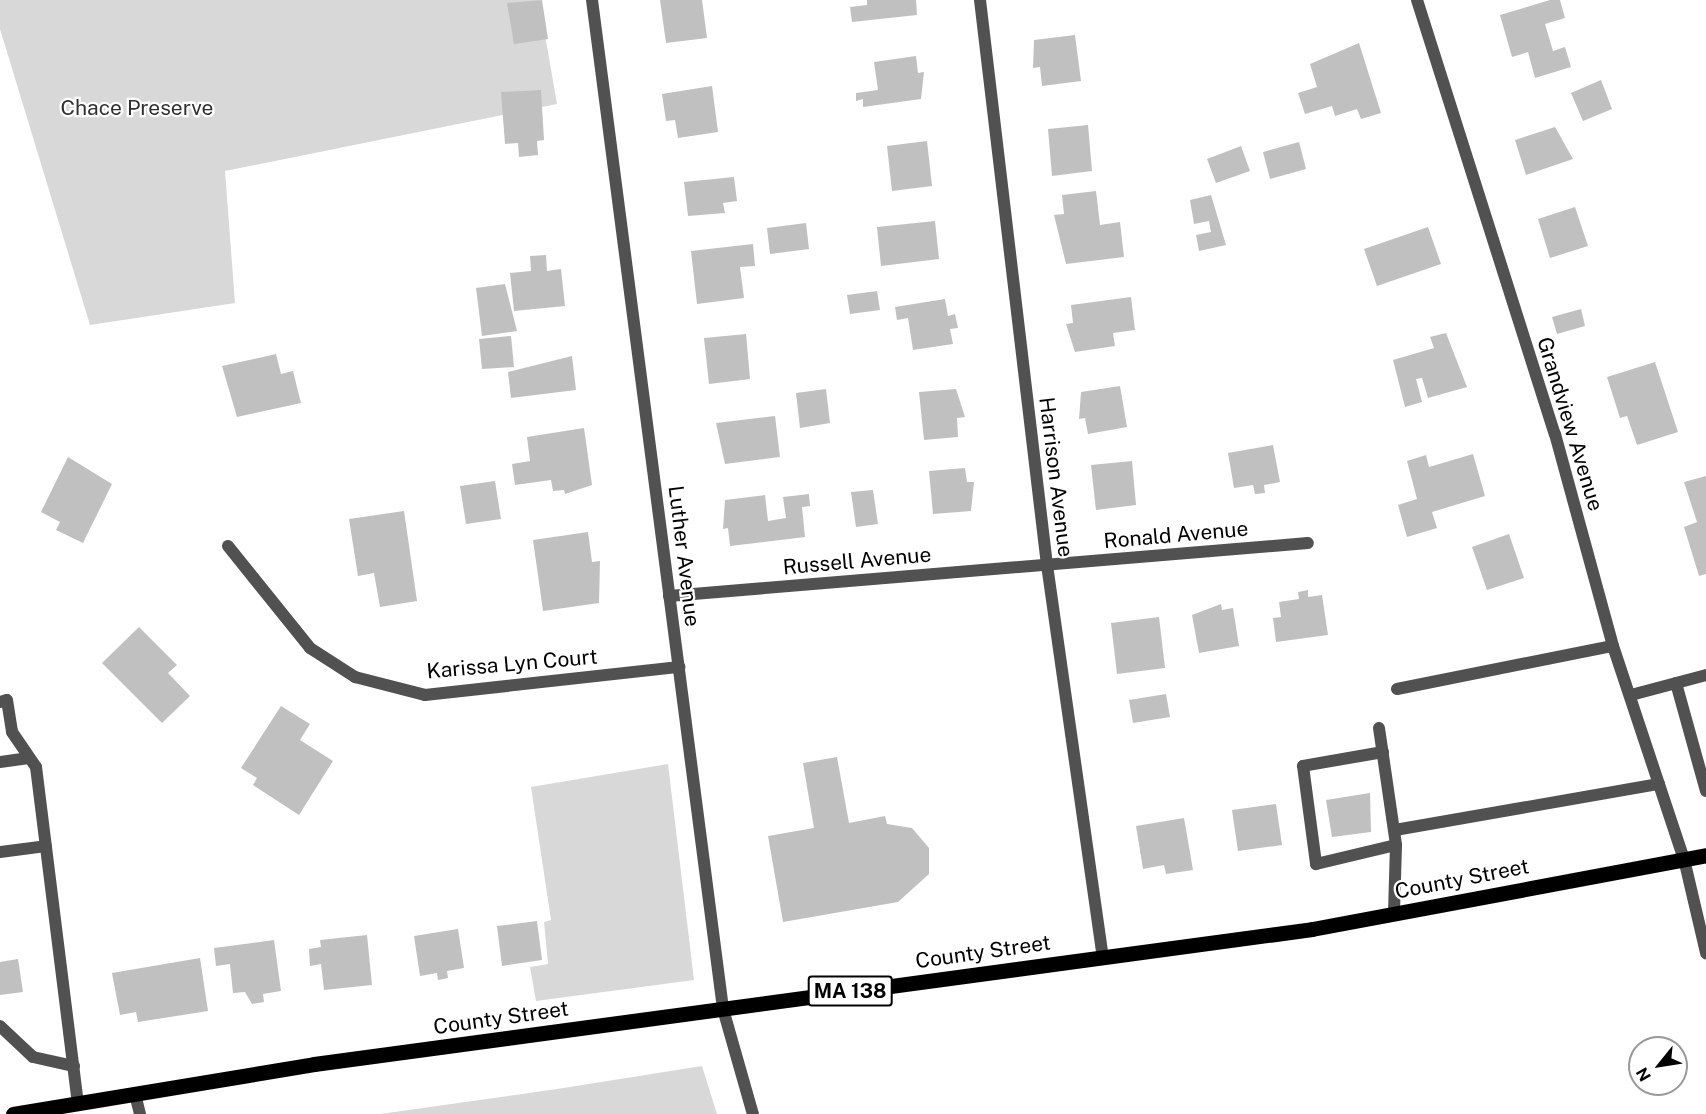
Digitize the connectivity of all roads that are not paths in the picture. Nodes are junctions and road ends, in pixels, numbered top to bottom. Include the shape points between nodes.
1 (592, 0) edge
2 (980, 0) edge
3 (1417, 0) edge
4 (1308, 543) dead end
5 (228, 546) dead end
6 (1047, 565) junction
7 (669, 596) junction
8 (1613, 646) junction
9 (679, 667) junction
10 (1706, 675) edge
11 (1676, 683) junction
12 (1397, 689) dead end
13 (1630, 695) junction
14 (0, 702) edge
15 (1379, 728) dead end
16 (1383, 752) junction
17 (29, 758) junction
18 (0, 762) edge
19 (1659, 784) junction
20 (1706, 791) edge
21 (1395, 830) junction
22 (1396, 845) junction
23 (46, 846) junction
24 (0, 852) edge
25 (1706, 855) edge
26 (1684, 859) junction
27 (1394, 913) junction
28 (1706, 953) edge
29 (1103, 957) junction
30 (723, 1009) junction
31 (0, 1026) edge
32 (74, 1066) junction
33 (135, 1094) junction
34 (78, 1103) junction
35 (13, 1114) edge
36 (140, 1114) edge
37 (753, 1114) edge

1 - 7 street, Luther Avenue
2 - 6 street, Harrison Avenue
3 - 8 street, Grandview Avenue via 1555,434
4 - 6 street, Ronald Avenue
5 - 9 street, Karissa Lyn Court via 310,648 355,676 425,695
6 - 7 street, Russell Avenue
6 - 29 street, Harrison Avenue
7 - 9 street, Luther Avenue
8 - 12 street
8 - 13 street, Grandview Avenue
9 - 30 street, Luther Avenue
10 - 11 street
11 - 13 street
11 - 20 street
13 - 19 street, Grandview Avenue
14 - 17 street via 7,700 12,732
15 - 16 street
16 - 21 street
16 - 22 street via 1303,766 1316,864
17 - 18 street
17 - 23 street via 36,767
19 - 21 street
19 - 26 street, Grandview Avenue
21 - 22 street
22 - 27 street
23 - 24 street
23 - 32 street
25 - 26 main road, County Street / MA 138
26 - 27 main road, County Street / MA 138
26 - 28 street, Grandview Avenue
27 - 29 main road, County Street / MA 138
29 - 30 main road, County Street / MA 138
30 - 33 main road, County Street / MA 138
30 - 37 street, Luther Avenue
31 - 32 street via 33,1057
32 - 34 street
33 - 34 main road, County Street / MA 138
33 - 36 street
34 - 35 main road, County Street / MA 138

